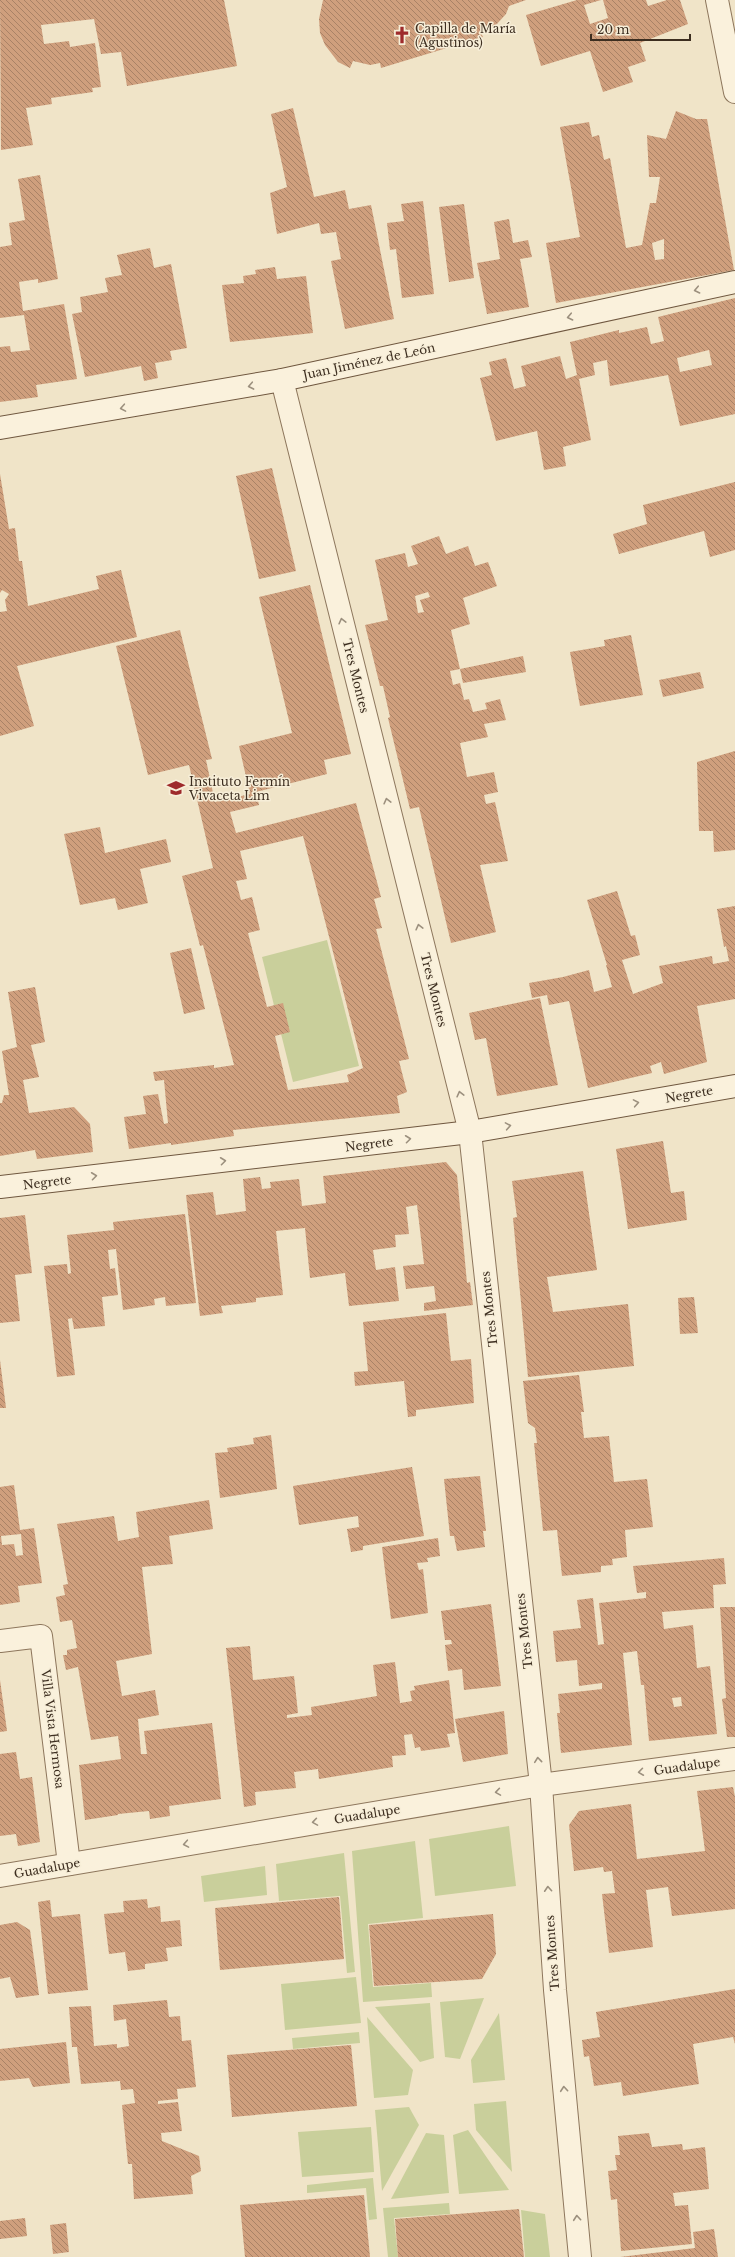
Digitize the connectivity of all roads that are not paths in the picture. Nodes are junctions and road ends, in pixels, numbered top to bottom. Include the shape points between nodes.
1 (717, 0) edge
2 (735, 92) edge
3 (735, 282) edge
4 (282, 380) junction
5 (0, 428) edge
6 (735, 1086) edge
7 (470, 1132) junction
8 (0, 1187) edge
9 (0, 1641) edge
10 (735, 1759) edge
11 (541, 1786) junction
12 (70, 1864) junction
13 (0, 1876) edge
14 (580, 2257) edge

1 - 2 street
3 -> 4 street, Juan Jiménez de León
4 -> 5 street, Juan Jiménez de León
7 -> 4 street, Tres Montes
7 -> 6 street, Negrete
8 -> 7 street, Negrete
11 -> 7 street, Tres Montes
9 - 12 street, Villa Vista Hermosa via 42,1636
10 -> 11 street, Guadalupe
11 -> 12 street, Guadalupe
14 -> 11 street, Tres Montes via 555,1990
12 - 13 street, Guadalupe

